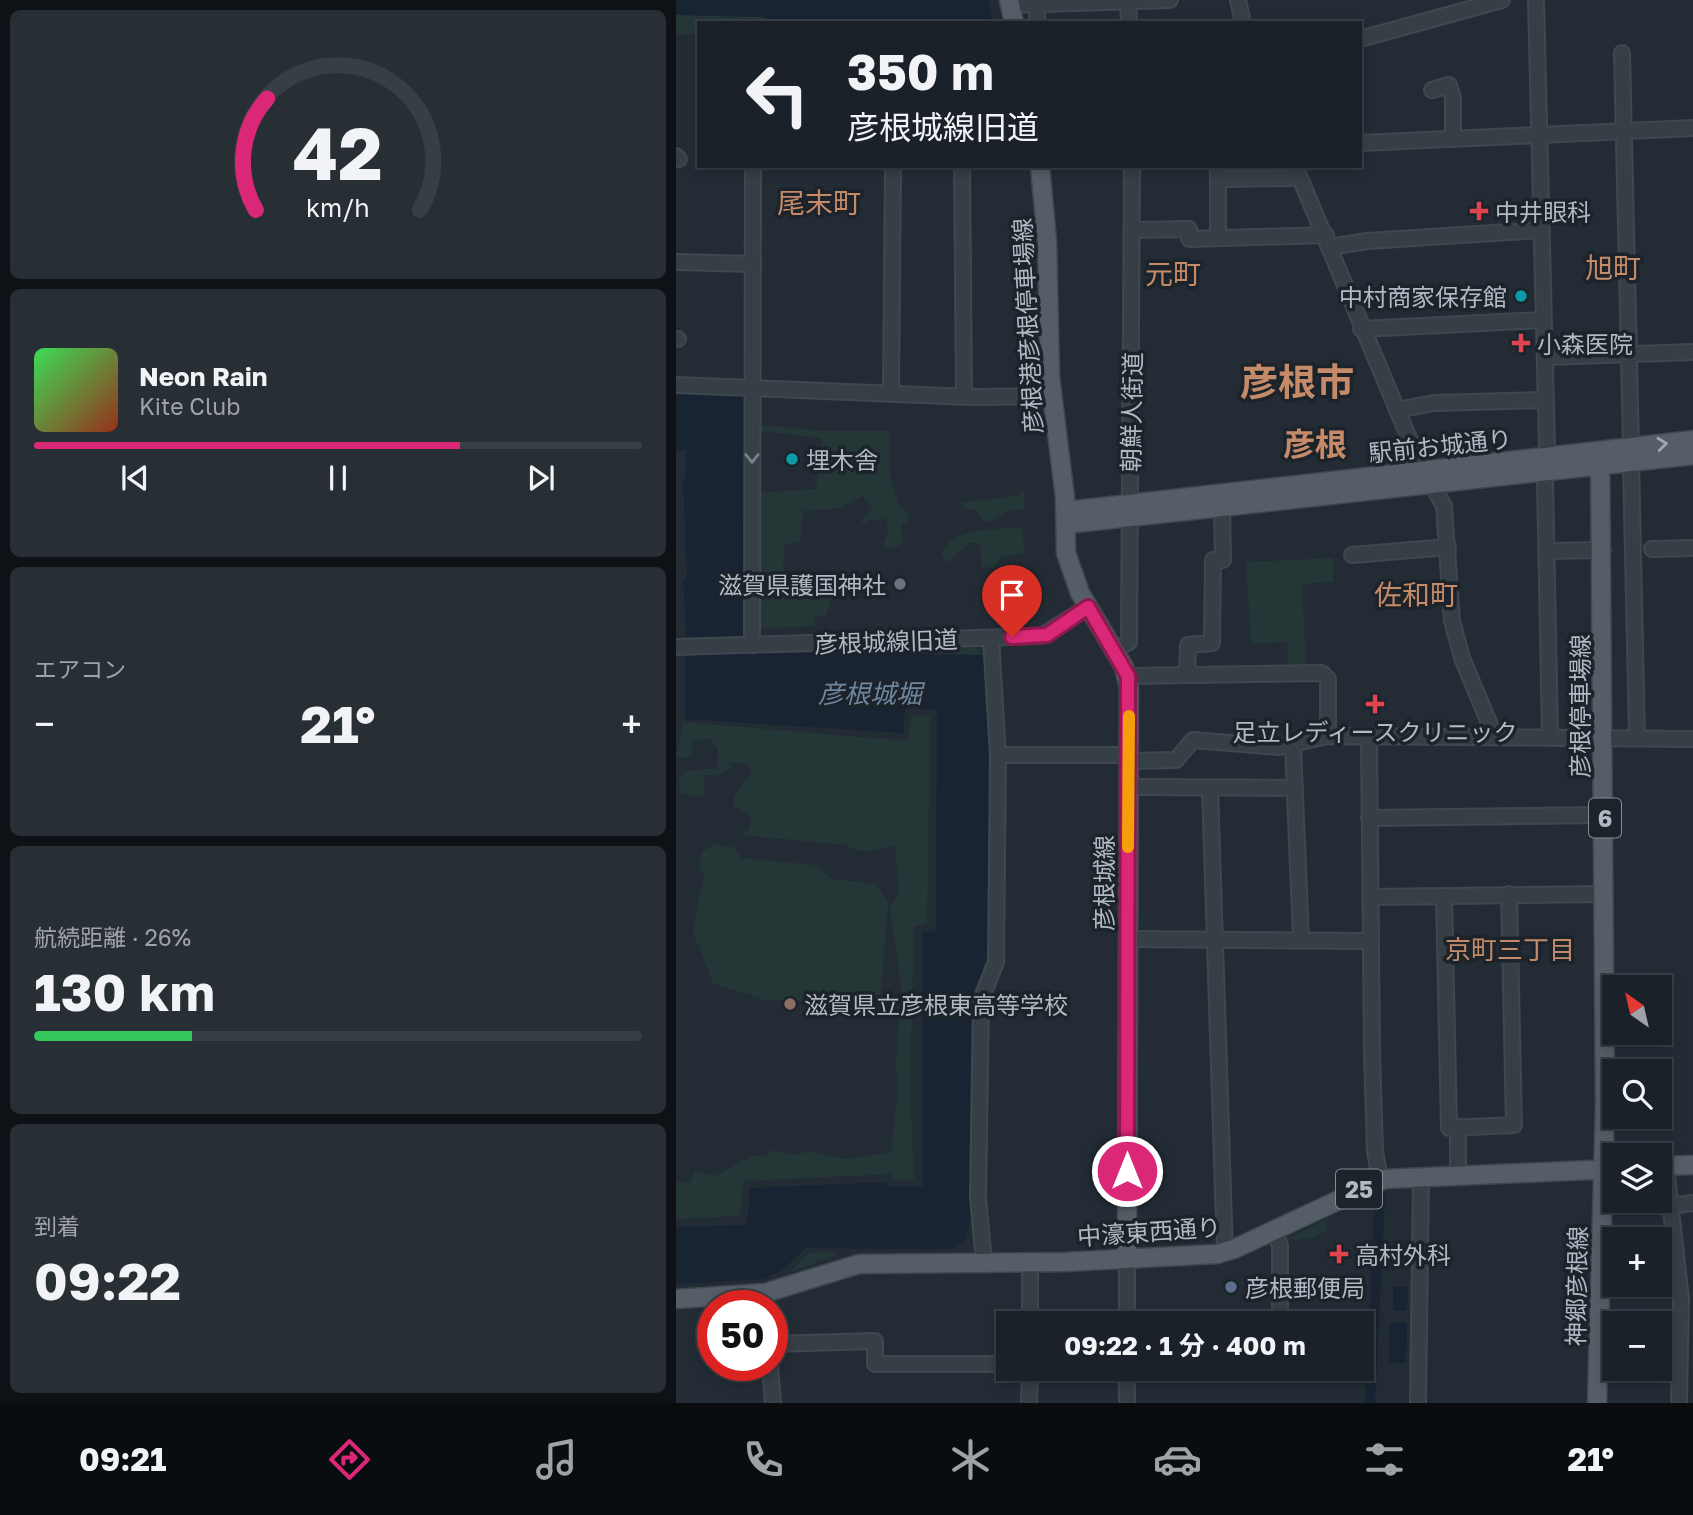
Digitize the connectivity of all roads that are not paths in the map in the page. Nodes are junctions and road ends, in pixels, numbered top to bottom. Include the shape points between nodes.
1 (1170, 0) edge
2 (1238, 0) edge
3 (1502, 0) edge
4 (1536, 0) edge
5 (1036, 3) junction
6 (1128, 3) junction
7 (1465, 5) edge
8 (1011, 9) edge
9 (1036, 21) edge
10 (1129, 21) edge
11 (1243, 21) edge
12 (1362, 38) edge
13 (1622, 54) dead end
14 (1432, 90) dead end
15 (1693, 128) edge
16 (1625, 130) junction
17 (1539, 134) junction
18 (1454, 138) junction
19 (1362, 143) edge
20 (753, 168) edge
21 (893, 168) edge
22 (962, 168) edge
23 (1040, 168) edge
24 (1132, 168) edge
25 (1298, 172) edge
26 (1218, 173) edge
27 (1133, 230) junction
28 (1541, 230) junction
29 (1217, 238) junction
30 (1328, 241) junction
31 (676, 262) edge
32 (753, 264) junction
33 (1543, 320) junction
34 (1361, 329) junction
35 (1693, 352) edge
36 (1629, 355) junction
37 (1545, 357) junction
38 (676, 386) edge
39 (753, 390) junction
40 (891, 393) junction
41 (964, 395) junction
42 (1053, 396) junction
43 (1545, 400) junction
44 (1397, 410) junction
45 (1693, 440) edge
46 (1631, 454) junction
47 (1693, 455) edge
48 (1601, 458) junction
49 (1546, 465) junction
50 (1429, 478) junction
51 (1222, 508) junction
52 (1129, 511) junction
53 (1067, 517) junction
54 (1448, 547) junction
55 (1693, 548) edge
56 (1652, 549) dead end
57 (1603, 550) junction
58 (1546, 551) junction
59 (1352, 555) dead end
60 (1088, 607) junction
61 (991, 638) junction
62 (752, 645) junction
63 (676, 648) edge
64 (1115, 650) junction
65 (1128, 676) junction
66 (1187, 676) junction
67 (1328, 736) junction
68 (1550, 736) junction
69 (1604, 736) junction
70 (1495, 737) junction
71 (1637, 737) junction
72 (1370, 738) junction
73 (1693, 739) edge
74 (1293, 745) junction
75 (998, 755) junction
76 (1128, 758) junction
77 (1128, 787) junction
78 (1294, 788) junction
79 (1210, 789) junction
80 (1605, 814) junction
81 (1369, 818) junction
82 (1509, 894) junction
83 (1605, 894) junction
84 (1444, 896) junction
85 (1371, 897) junction
86 (1127, 939) junction
87 (1214, 939) junction
88 (1301, 940) junction
89 (1371, 941) junction
90 (1458, 1127) junction
91 (1609, 1143) edge
92 (1693, 1165) edge
93 (1672, 1166) edge
94 (1602, 1170) edge
95 (1421, 1177) junction
96 (1458, 1177) junction
97 (1380, 1180) junction
98 (1693, 1203) edge
99 (1672, 1206) edge
100 (1607, 1213) edge
101 (1670, 1213) edge
102 (1273, 1230) junction
103 (1225, 1252) junction
104 (1126, 1258) junction
105 (984, 1262) junction
106 (1030, 1262) junction
107 (788, 1291) edge
108 (676, 1299) edge
109 (697, 1299) edge
110 (1030, 1311) edge
111 (1127, 1311) edge
112 (1280, 1311) edge
113 (788, 1344) edge
114 (996, 1364) edge
115 (771, 1381) edge
116 (1030, 1381) edge
117 (1127, 1381) edge
118 (773, 1403) edge
119 (1029, 1403) edge
120 (1127, 1403) edge
121 (1418, 1403) edge
122 (1597, 1403) edge
123 (1679, 1403) edge

1 - 6 street
2 - 11 street
3 - 7 street
4 - 17 street
5 - 6 street
5 - 8 street
5 - 9 street
6 - 10 street
7 - 12 street
13 - 16 street
14 - 18 street via 1449,85
15 - 16 street
16 - 17 street
16 - 36 street
17 - 18 street
17 - 28 street
18 - 19 street
20 - 32 street
21 - 40 street
22 - 41 street
23 - 42 main road, 彦根港彦根停車場線
24 - 27 street, 朝鮮人街道
25 - 26 street
25 - 30 street
26 - 29 street
27 - 29 street via 1189,229 1189,239
27 - 52 street, 朝鮮人街道
28 - 30 street
28 - 33 street
29 - 30 street
30 - 34 street
31 - 32 street
32 - 39 street
33 - 34 street
33 - 37 street
34 - 44 street
35 - 36 street
36 - 37 street
36 - 46 street
37 - 43 street
38 - 39 street
39 - 40 street
39 -> 62 street
40 - 41 street
41 - 42 street
42 - 53 main road, 彦根港彦根停車場線
43 - 44 street
43 - 49 street
44 - 50 street
46 -> 45 main road, 駅前お城通り
46 - 47 main road, 駅前お城通り
46 - 48 main road, 駅前お城通り
46 - 71 street
48 - 49 main road, 駅前お城通り
48 - 57 main road, 彦根停車場線 / 6
49 - 50 main road, 駅前お城通り
49 - 58 street
50 - 51 main road, 駅前お城通り
50 - 52 main road, 駅前お城通り
50 - 54 street via 1445,513
51 - 52 main road, 駅前お城通り
51 - 66 street via 1223,560 1213,560 1212,643 1188,645
52 - 53 main road, 駅前お城通り
52 - 64 street, 朝鮮人街道 via 1129,642
53 - 60 main road, 彦根城線 via 1066,553
54 - 59 street
54 - 70 street via 1456,639
55 - 56 street
57 - 58 street
57 - 69 main road, 彦根停車場線 / 6
58 - 68 street
60 - 61 street, 彦根城線旧道 via 1047,635
60 - 64 main road, 彦根城線
61 - 62 street, 彦根城線旧道
61 - 75 street
62 - 63 street, 彦根城線旧道
64 - 65 main road, 彦根城線
65 - 66 street
65 - 76 main road, 彦根城線
66 - 67 street via 1322,673 1328,679
67 - 72 street
67 - 74 street
68 - 69 street
68 - 70 street
69 - 71 street
69 - 80 main road, 彦根停車場線 / 6
70 - 72 street
71 - 73 street
72 - 81 street
74 - 76 street via 1193,740 1176,760
74 - 78 street
75 - 76 street
75 - 105 street via 996,962 981,1000 978,1198
76 - 77 main road, 彦根城線
77 - 79 street
77 - 86 main road, 彦根城線
78 - 79 street
78 - 88 street
79 - 87 street
80 - 81 street
80 - 83 main road, 彦根停車場線 / 6
81 - 85 street
82 - 83 street
82 - 84 street
82 - 90 street via 1514,1125
83 - 91 main road, 彦根停車場線 / 6
84 - 85 street
84 - 90 street via 1449,1128
85 - 89 street
86 - 87 street
86 - 104 main road, 彦根城線
87 - 88 street
87 - 103 street
88 - 89 street
89 - 97 street via 1375,1151
90 - 96 street
92 - 93 main road
94 - 96 main road, 中濠東西通り / 25
95 - 96 main road, 中濠東西通り / 25
95 - 97 main road, 中濠東西通り / 25
95 - 121 street
97 - 102 main road, 中濠東西通り / 25
98 - 99 street
100 - 122 main road, 神郷彦根線
101 - 123 street via 1681,1299
102 - 103 main road, 中濠東西通り / 25
102 - 112 street via 1280,1245
103 - 104 main road, 中濠東西通り / 25
104 - 106 main road, 中濠東西通り / 25
104 - 111 street
105 - 106 main road, 中濠東西通り / 25
105 - 107 main road, 中濠東西通り / 25 via 859,1264
106 - 110 street
108 - 109 main road, 中濠東西通り / 25
113 - 114 street via 875,1341 875,1364
115 - 118 street
116 - 119 street
117 - 120 street

